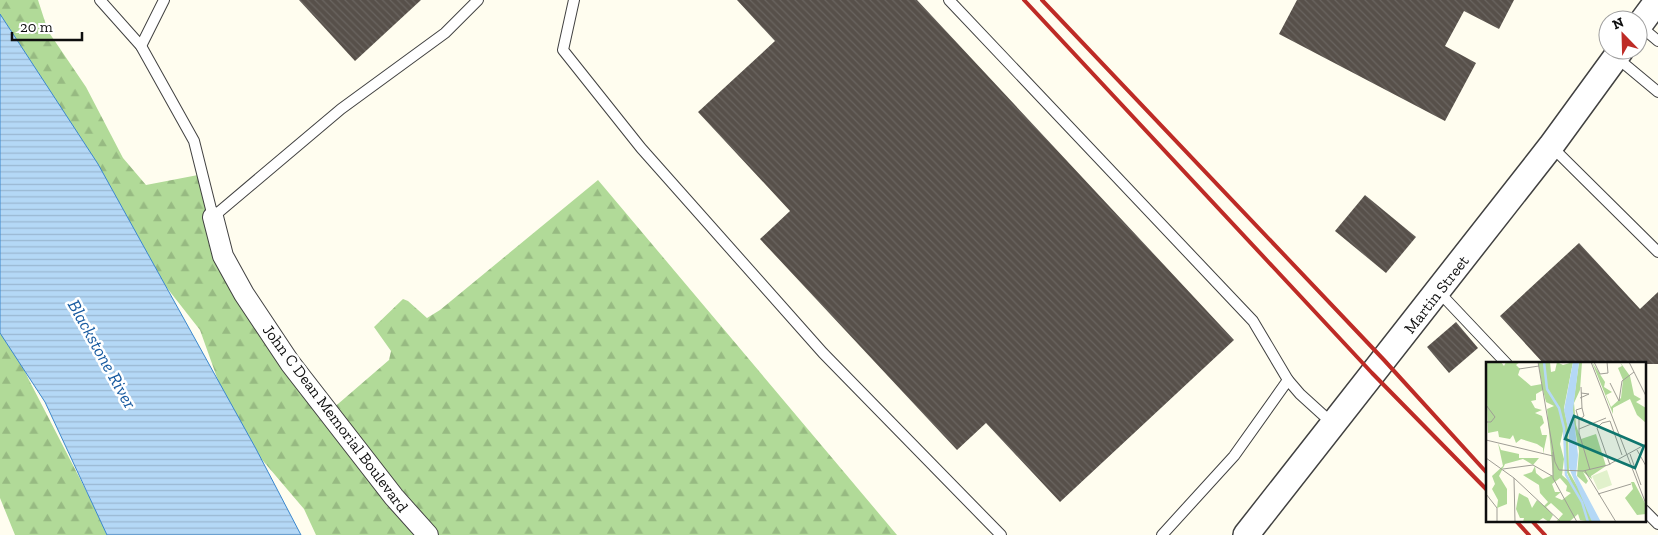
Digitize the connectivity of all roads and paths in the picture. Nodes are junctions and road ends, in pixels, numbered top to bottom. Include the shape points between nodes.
1 (100, 0) edge
2 (164, 0) edge
3 (478, 0) edge
4 (574, 0) edge
5 (949, 0) edge
6 (1658, 0) edge
7 (1648, 14) edge
8 (1648, 33) edge
9 (1658, 41) edge
10 (141, 46) junction
11 (1615, 60) edge
12 (1625, 60) edge
13 (1658, 92) edge
14 (1551, 146) junction
15 (214, 217) junction
16 (1658, 252) edge
17 (1438, 291) junction
18 (1505, 362) edge
19 (1288, 380) junction
20 (1332, 424) junction
21 (1646, 512) edge
22 (1658, 524) edge
23 (428, 535) edge
24 (1001, 535) edge
25 (1162, 535) edge
26 (1246, 535) edge

1 - 10 lane
2 - 10 lane
3 - 15 lane via 446,32 341,109
4 - 24 lane via 563,50 635,141 822,353
5 - 19 lane via 1253,320
6 - 7 street
8 - 9 lane
10 - 15 lane via 194,140
11 - 14 street, Martin Street
12 - 13 lane
14 - 16 lane
14 - 17 street, Martin Street
15 - 23 street, John C Dean Memorial Boulevard via 223,256 290,363 394,497
17 - 18 lane
17 - 20 street, Martin Street
19 - 20 lane
19 - 25 lane via 1234,456
20 - 26 street, Martin Street
21 - 22 lane

